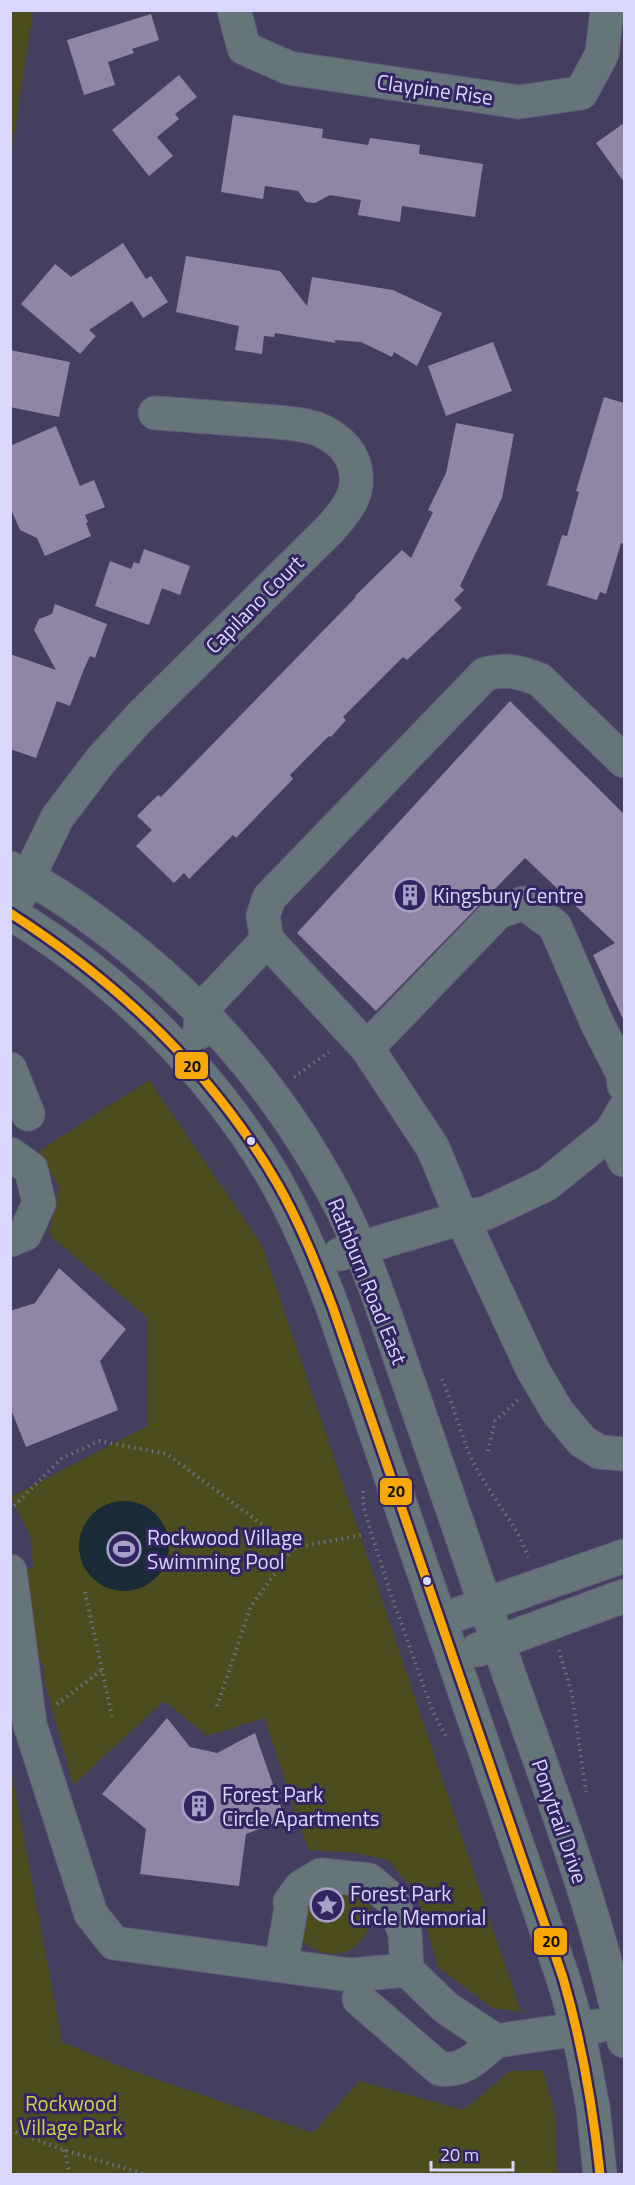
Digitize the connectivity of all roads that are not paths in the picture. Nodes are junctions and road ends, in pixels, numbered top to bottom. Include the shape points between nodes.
1 (234, 10) edge
2 (607, 10) edge
3 (155, 413) dead end
4 (624, 761) edge
5 (20, 872) edge
6 (11, 914) edge
7 (267, 940) junction
8 (201, 1010) junction
9 (360, 1041) junction
10 (10, 1069) edge
11 (198, 1073) junction
12 (624, 1085) edge
13 (28, 1114) dead end
14 (620, 1134) edge
15 (10, 1154) edge
16 (462, 1218) junction
17 (10, 1240) edge
18 (360, 1249) junction
19 (315, 1262) junction
20 (624, 1454) edge
21 (624, 1556) edge
22 (10, 1571) edge
23 (624, 1596) edge
24 (485, 1605) junction
25 (441, 1620) junction
26 (498, 1642) junction
27 (453, 1658) junction
28 (281, 1965) junction
29 (407, 1970) junction
30 (359, 1999) dead end
31 (578, 2029) junction
32 (623, 2032) edge
33 (496, 2041) junction
34 (600, 2175) edge

1 - 2 street, Claypine Rise via 244,48 289,68 519,102 580,93 602,54
3 - 5 street, Capilano Court via 289,423 316,429 339,441 351,457 356,475 355,494 330,529 101,760
4 - 7 street via 540,680 512,670 485,674 269,898 263,916
5 - 6 street, Capilano Court
5 - 8 street, Rathburn Road East via 115,935
6 - 11 street, Rathburn Road East via 60,945 121,994
7 - 8 street
7 - 9 street
8 - 11 street
8 - 18 street, Rathburn Road East via 272,1093 335,1195
9 - 12 street via 498,912 524,903 555,926 623,1074
9 - 16 street via 433,1148
10 - 13 street
11 - 19 street, Rathburn Road East via 276,1182
14 - 16 street via 547,1184 486,1213
15 - 17 street via 31,1169 39,1203 25,1234
16 - 18 street
16 - 20 street via 539,1382 557,1411 582,1441 599,1452
18 - 19 street
18 - 24 street, Rathburn Road East
19 - 25 street, Rathburn Road East
21 - 24 street
22 - 28 street via 30,1725 91,1914 114,1943
23 - 26 street
24 - 25 street
24 - 26 street, Ponytrail Drive
25 - 27 street
26 - 27 street
26 - 32 street, Ponytrail Drive via 580,1880
27 - 31 street
28 - 29 street via 350,1975
28 - 29 street via 290,1902 301,1887 321,1875 369,1880 392,1900 405,1933
29 - 33 street via 446,2007
30 - 33 street via 440,2069 468,2065
31 - 32 street
31 - 33 street
31 - 34 street via 593,2107

